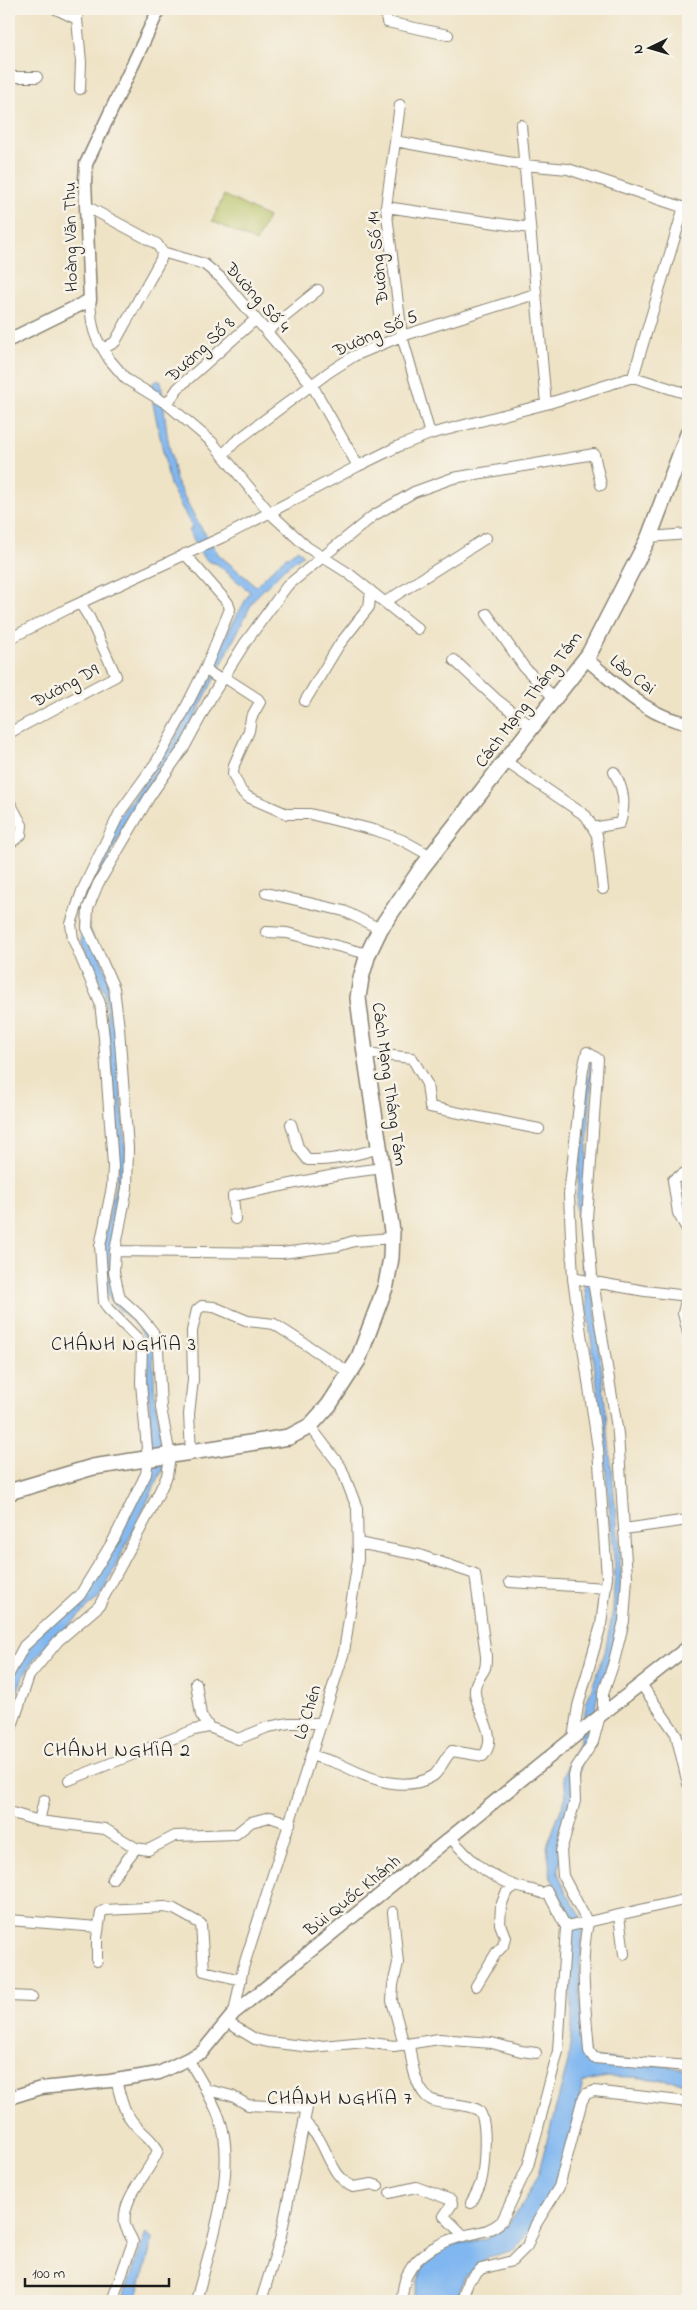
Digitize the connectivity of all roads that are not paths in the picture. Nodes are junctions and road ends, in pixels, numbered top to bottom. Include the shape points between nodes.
1 (56, 9) edge
2 (159, 9) edge
3 (385, 9) edge
4 (78, 14) edge
5 (448, 35) dead end
6 (9, 78) edge
7 (37, 78) dead end
8 (80, 89) dead end
9 (400, 105) dead end
10 (521, 125) dead end
11 (395, 142) junction
12 (524, 165) junction
13 (86, 206) junction
14 (386, 207) junction
15 (686, 208) edge
16 (530, 228) junction
17 (162, 252) junction
18 (318, 290) dead end
19 (535, 294) junction
20 (90, 300) junction
21 (256, 319) junction
22 (267, 331) junction
23 (402, 336) junction
24 (9, 340) edge
25 (103, 348) junction
26 (633, 377) junction
27 (312, 385) junction
28 (688, 394) edge
29 (167, 404) junction
30 (546, 404) junction
31 (430, 434) junction
32 (688, 434) edge
33 (223, 455) junction
34 (358, 466) junction
35 (601, 485) dead end
36 (270, 513) junction
37 (688, 534) edge
38 (649, 536) junction
39 (486, 538) dead end
40 (190, 552) junction
41 (322, 556) junction
42 (371, 591) junction
43 (385, 602) junction
44 (80, 603) junction
45 (486, 614) dead end
46 (418, 629) dead end
47 (9, 639) edge
48 (586, 659) junction
49 (454, 660) dead end
50 (205, 670) junction
51 (223, 679) junction
52 (555, 699) junction
53 (305, 702) dead end
54 (688, 723) edge
55 (532, 727) junction
56 (9, 733) edge
57 (505, 761) junction
58 (614, 772) dead end
59 (9, 801) edge
60 (593, 828) junction
61 (108, 838) junction
62 (9, 844) edge
63 (120, 846) junction
64 (431, 856) junction
65 (603, 889) dead end
66 (266, 893) dead end
67 (380, 929) junction
68 (266, 932) dead end
69 (368, 954) junction
70 (106, 968) junction
71 (88, 977) junction
72 (364, 1053) junction
73 (291, 1124) dead end
74 (539, 1129) dead end
75 (380, 1148) junction
76 (383, 1168) junction
77 (688, 1171) edge
78 (235, 1220) dead end
79 (687, 1229) edge
80 (392, 1238) junction
81 (115, 1251) junction
82 (577, 1279) dead end
83 (593, 1282) junction
84 (688, 1296) edge
85 (120, 1298) junction
86 (104, 1299) junction
87 (688, 1333) edge
88 (350, 1373) junction
89 (310, 1426) junction
90 (191, 1453) junction
91 (168, 1456) junction
92 (149, 1459) junction
93 (9, 1492) edge
94 (688, 1520) edge
95 (624, 1529) junction
96 (358, 1543) junction
97 (510, 1582) dead end
98 (606, 1588) junction
99 (48, 1623) junction
100 (62, 1636) junction
101 (688, 1647) edge
102 (9, 1674) edge
103 (196, 1684) dead end
104 (641, 1684) junction
105 (602, 1715) junction
106 (320, 1723) junction
107 (209, 1727) junction
108 (9, 1735) edge
109 (576, 1736) junction
110 (311, 1755) junction
111 (70, 1780) dead end
112 (688, 1784) edge
113 (44, 1800) dead end
114 (9, 1812) edge
115 (39, 1821) junction
116 (290, 1824) junction
117 (451, 1838) junction
118 (136, 1848) junction
119 (112, 1879) dead end
120 (514, 1886) junction
121 (688, 1899) edge
122 (393, 1912) dead end
123 (619, 1916) junction
124 (9, 1920) edge
125 (587, 1923) junction
126 (569, 1926) junction
127 (98, 1928) junction
128 (624, 1954) dead end
129 (97, 1961) dead end
130 (241, 1980) junction
131 (476, 1986) dead end
132 (9, 1996) edge
133 (32, 1997) dead end
134 (230, 2018) junction
135 (406, 2045) junction
136 (536, 2052) dead end
137 (188, 2059) junction
138 (688, 2066) edge
139 (116, 2080) junction
140 (205, 2089) junction
141 (9, 2098) edge
142 (688, 2102) edge
143 (304, 2121) junction
144 (378, 2186) dead end
145 (390, 2193) dead end
146 (471, 2203) dead end
147 (464, 2236) junction
148 (112, 2301) edge
149 (196, 2301) edge
150 (261, 2301) edge
151 (401, 2301) edge
152 (462, 2301) edge

1 - 4 street
2 - 13 street, Hoàng Văn Thụ via 86,164
3 - 5 street via 387,22
4 - 8 street
6 - 7 street
9 - 11 street, Đường Số 14
10 - 12 street
11 - 12 street
11 - 14 street, Đường Số 14
12 - 15 street via 568,169
12 - 16 street
13 - 17 street, Đường Số 4 via 157,244
13 - 20 street, Hoàng Văn Thụ
14 - 16 street
14 - 23 street, Đường Số 14
15 - 26 street
16 - 19 street
17 - 21 street, Đường Số 4 via 204,264 221,278
17 - 25 street via 115,342
18 - 22 street
19 - 23 street, Đường Số 5
19 - 30 street
20 - 24 street, Hoàng Văn Thụ
20 - 25 street via 92,323
21 - 22 street, Đường Số 4
21 - 29 street, Đường Số 8 via 178,388
22 - 27 street, Đường Số 4
23 - 27 street, Đường Số 5 via 354,356
23 - 31 street, Đường Số 14
25 - 29 street via 126,380
26 - 28 street
26 - 30 street
27 - 33 street, Đường Số 5 via 234,442
27 - 34 street, Đường Số 4
29 - 33 street
30 - 31 street
31 - 34 street
32 - 38 main road, Cách Mạng Tháng Tám
33 - 36 street
34 - 36 street
35 - 41 street via 594,454 453,478 414,492 381,511
36 - 40 street
36 - 41 street via 307,547
37 - 38 street
38 - 48 main road, Cách Mạng Tháng Tám
39 - 43 street
40 - 44 street
40 - 50 street via 230,609
41 - 42 street
41 - 51 street via 286,586
42 - 43 street
42 - 53 street via 369,607 339,645
43 - 46 street
44 - 47 street
44 - 56 street, Đường D9 via 116,676
45 - 52 street via 524,667
48 - 52 main road, Cách Mạng Tháng Tám
48 - 54 street, Lào Cai via 657,714
49 - 55 street
50 - 51 street
50 - 61 street via 156,761 120,812
51 - 63 street via 186,746 150,796
51 - 64 street via 260,702 234,765 236,782 248,797 287,814 310,814 378,831
52 - 55 main road, Cách Mạng Tháng Tám
55 - 57 main road, Cách Mạng Tháng Tám
57 - 60 street via 586,816
57 - 64 main road, Cách Mạng Tháng Tám
58 - 60 street via 623,790 625,808 620,823
59 - 62 street via 22,825 21,835
60 - 65 street via 597,835
61 - 63 street
61 - 71 street via 82,891 72,924 73,939
63 - 70 street via 88,908 88,928
64 - 67 main road, Cách Mạng Tháng Tám
66 - 67 street via 344,910
67 - 69 main road, Cách Mạng Tháng Tám
68 - 69 street via 287,933
69 - 72 main road, Cách Mạng Tháng Tám via 358,998
70 - 71 street
70 - 81 street via 114,988 119,1028 128,1148 127,1188
71 - 86 street via 100,1003 113,1166 100,1246
72 - 74 street via 412,1058 427,1084 430,1107
72 - 75 main road, Cách Mạng Tháng Tám
73 - 75 street via 298,1148 308,1160 328,1161
75 - 76 main road, Cách Mạng Tháng Tám
76 - 78 street via 234,1196
76 - 80 main road, Cách Mạng Tháng Tám
77 - 79 street via 673,1180 676,1208
80 - 81 street via 282,1253
80 - 88 main road, Cách Mạng Tháng Tám via 386,1285 368,1336
81 - 85 street via 114,1272
82 - 83 street
83 - 84 street
83 - 95 street via 618,1434
83 - 98 street via 587,1219 598,1059 587,1052 582,1069 569,1195 573,1279 598,1449
84 - 87 street via 683,1313
85 - 86 street
85 - 91 street via 153,1332 158,1348 161,1408
86 - 92 street via 108,1309 142,1346 141,1383
88 - 89 main road, Cách Mạng Tháng Tám via 329,1405
88 - 90 street via 274,1324 248,1321 214,1306 202,1306 197,1310 192,1331
89 - 90 main road, Cách Mạng Tháng Tám via 289,1437
89 - 96 street, Lò Chén via 341,1468 357,1508
90 - 91 main road, Cách Mạng Tháng Tám
91 - 92 main road, Cách Mạng Tháng Tám
91 - 100 street via 167,1476 99,1606
92 - 93 main road via 93,1467
92 - 99 street via 146,1474 80,1596
94 - 95 street
95 - 105 street via 627,1577 624,1621 614,1665 603,1694
96 - 106 street, Lò Chén via 344,1652
96 - 110 street via 419,1555 476,1574 486,1656 475,1693 490,1735 488,1747 483,1756 452,1751 434,1775 418,1782 398,1783 360,1775
97 - 98 street
98 - 109 street via 601,1624 580,1700
99 - 100 street
99 - 102 street via 24,1646
100 - 108 street via 29,1676
101 - 104 street, Bùi Quốc Khánh
103 - 107 street via 201,1715
104 - 105 street, Bùi Quốc Khánh
104 - 112 street via 676,1734
105 - 109 street, Bùi Quốc Khánh
105 - 125 street via 593,1742 576,1768 575,1801 562,1851 563,1876
106 - 107 street via 268,1727 238,1740
106 - 110 street, Lò Chén
107 - 111 street via 194,1730
109 - 117 street, Bùi Quốc Khánh
110 - 116 street, Lò Chén
113 - 115 street
114 - 115 street
115 - 118 street via 105,1829
116 - 118 street via 270,1817 251,1822 236,1834 175,1836 148,1850
116 - 130 street, Lò Chén
117 - 120 street via 472,1862
117 - 134 street, Bùi Quốc Khánh
118 - 119 street
120 - 126 street via 544,1894 547,1891
120 - 131 street via 506,1893 501,1906 503,1946
121 - 123 street
122 - 135 street via 398,1963 392,2001
123 - 125 street
123 - 128 street
124 - 127 street
125 - 126 street
125 - 138 street via 583,1964 591,2055 602,2059
126 - 147 street via 558,2051 528,2166 502,2221 485,2232
127 - 129 street
127 - 130 street via 99,1916 105,1910 174,1909 200,1924 204,1971
130 - 134 street, Lò Chén
132 - 133 street
134 - 135 street via 255,2039 268,2042 311,2047 365,2042
134 - 137 street, Bùi Quốc Khánh via 202,2052
135 - 136 street via 439,2039 492,2043
135 - 146 street via 425,2095 436,2102 458,2103 480,2112 484,2167
137 - 139 street, Bùi Quốc Khánh via 159,2073
137 - 140 street
139 - 141 street, Bùi Quốc Khánh via 41,2088
139 - 148 street via 124,2109 158,2150 129,2202 125,2222 133,2242
140 - 143 street via 232,2096 248,2105 307,2108
140 - 149 street via 220,2118 226,2160 217,2222
142 - 152 street via 594,2091 586,2094 559,2187 536,2224 527,2246 512,2261 481,2269 468,2281
143 - 144 street via 319,2138 335,2172 343,2180 353,2187
143 - 150 street via 280,2240
145 - 147 street via 416,2187 451,2200 452,2204 444,2216
147 - 151 street via 443,2242 414,2264 407,2274

